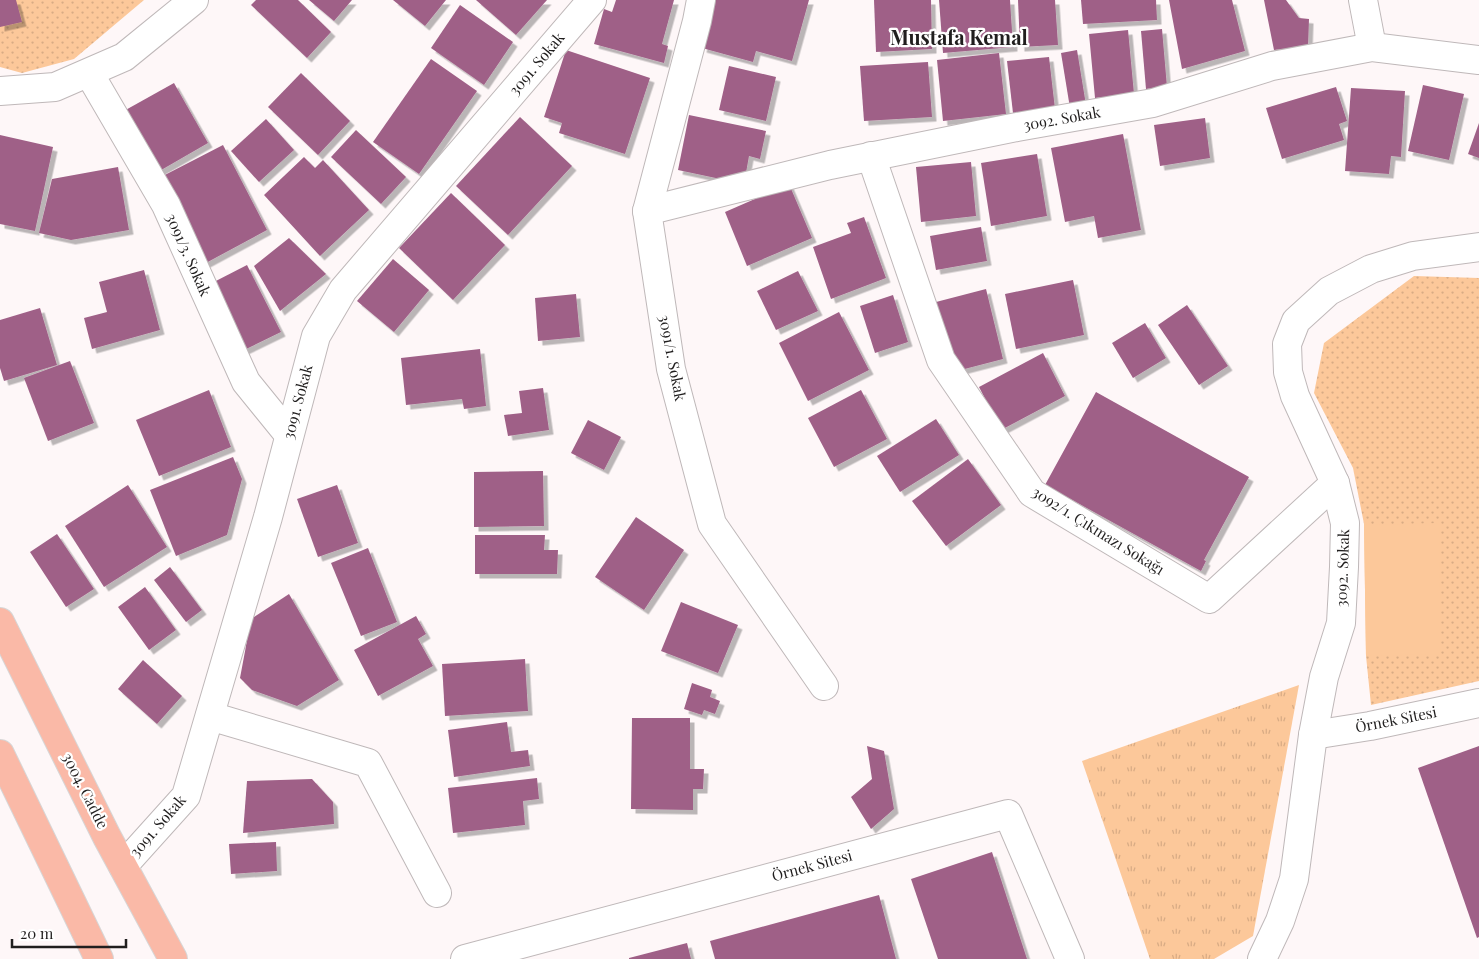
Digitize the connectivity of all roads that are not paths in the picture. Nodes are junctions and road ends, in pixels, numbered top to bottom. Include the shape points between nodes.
1 (194, 0) edge
2 (592, 0) edge
3 (701, 0) edge
4 (1363, 0) edge
5 (1372, 47) junction
6 (1479, 60) edge
7 (89, 73) junction
8 (0, 91) edge
9 (871, 156) junction
10 (647, 211) junction
11 (1479, 247) edge
12 (290, 434) junction
13 (1335, 483) junction
14 (0, 622) edge
15 (824, 686) dead end
16 (1479, 702) edge
17 (210, 716) junction
18 (1313, 735) junction
19 (0, 754) edge
20 (123, 866) junction
21 (437, 893) dead end
22 (100, 959) edge
23 (172, 959) edge
24 (465, 959) edge
25 (1070, 959) edge
26 (1262, 959) edge

1 - 7 street via 124,57
2 - 12 street, 3091. Sokak via 343,290 316,336
3 - 10 street, 3091/1. Sokak
4 - 5 street
5 - 6 street, 3092. Sokak
5 - 9 street, 3092. Sokak via 1272,66 1153,103
7 - 8 street via 56,87
7 - 12 street, 3091/3. Sokak via 166,205 246,382
9 - 10 street, 3092. Sokak
9 - 13 street, 3092/1. Çıkmazı Sokağı via 941,360 1032,493 1209,599
10 - 15 street, 3091/1. Sokak via 671,369 712,524
11 - 13 street, 3092. Sokak via 1414,256 1371,269 1329,291 1296,321 1287,344 1288,372 1295,396
12 - 17 street, 3091. Sokak
13 - 18 street, 3092. Sokak via 1345,523 1341,623 1324,677
14 - 20 main road, 3004. Cadde
16 - 18 street, Örnek Sitesi
17 - 20 street, 3091. Sokak via 186,796
17 - 21 street via 368,763
18 - 26 street, 3092. Sokak via 1294,879 1280,921
19 - 22 main road
20 - 23 main road, 3004. Cadde
24 - 25 street, Örnek Sitesi via 1008,814

